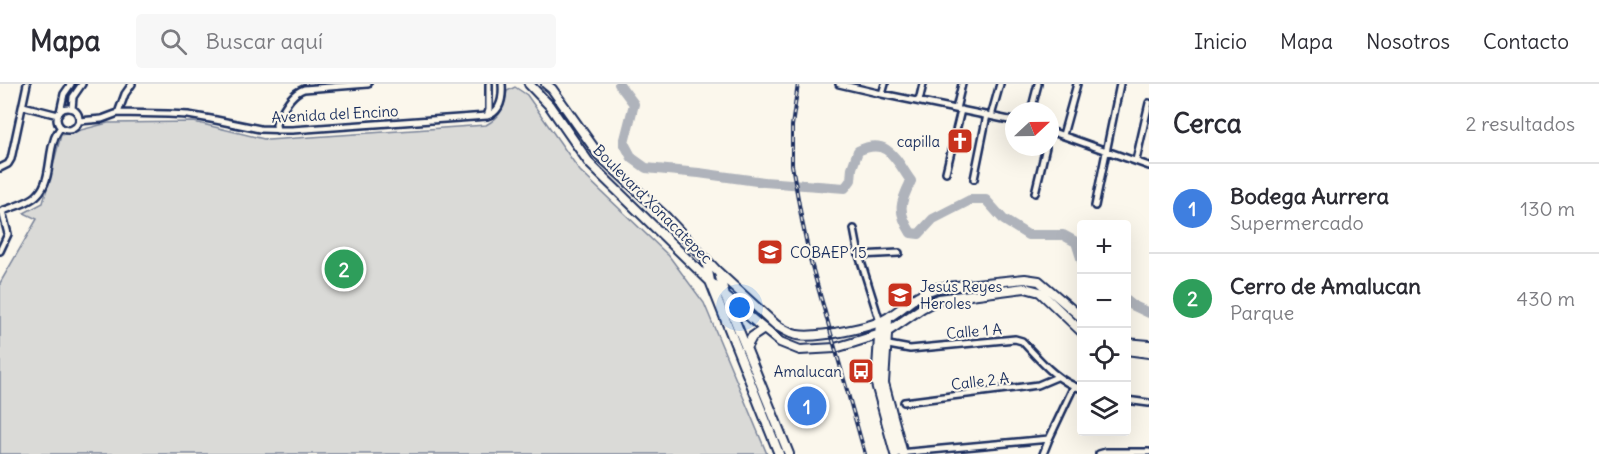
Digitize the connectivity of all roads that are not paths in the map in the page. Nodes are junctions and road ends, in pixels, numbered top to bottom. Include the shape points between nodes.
1 (27, 84) edge
2 (71, 84) edge
3 (82, 84) edge
4 (132, 84) edge
5 (368, 84) edge
6 (489, 84) edge
7 (502, 84) edge
8 (529, 84) edge
9 (546, 84) edge
10 (839, 84) edge
11 (885, 84) edge
12 (923, 84) edge
13 (962, 84) edge
14 (1000, 84) edge
15 (1038, 84) edge
16 (1077, 84) edge
17 (1120, 84) edge
18 (847, 85) edge
19 (882, 94) junction
20 (919, 101) junction
21 (1033, 102) edge
22 (1149, 103) edge
23 (23, 106) junction
24 (72, 109) junction
25 (959, 110) junction
26 (118, 113) junction
27 (59, 114) junction
28 (989, 115) junction
29 (487, 116) junction
30 (1005, 119) edge
31 (78, 121) junction
32 (61, 127) junction
33 (277, 130) junction
34 (1059, 134) edge
35 (1064, 135) junction
36 (1107, 150) junction
37 (1044, 156) edge
38 (1136, 160) junction
39 (1149, 166) edge
40 (0, 168) edge
41 (946, 172) dead end
42 (974, 179) dead end
43 (1035, 193) dead end
44 (1095, 206) dead end
45 (1, 212) edge
46 (854, 229) dead end
47 (0, 251) edge
48 (899, 253) dead end
49 (859, 255) junction
50 (706, 260) junction
51 (718, 272) junction
52 (710, 281) junction
53 (725, 296) junction
54 (1077, 314) edge
55 (884, 320) junction
56 (1078, 328) edge
57 (764, 329) junction
58 (887, 332) junction
59 (881, 341) junction
60 (1131, 343) edge
61 (1149, 345) edge
62 (746, 348) junction
63 (1131, 351) edge
64 (1149, 353) edge
65 (1056, 377) junction
66 (1074, 386) junction
67 (1077, 387) edge
68 (1131, 401) edge
69 (904, 402) dead end
70 (1149, 403) edge
71 (1049, 438) junction
72 (1149, 452) edge
73 (778, 454) edge
74 (789, 454) edge
75 (899, 454) edge
76 (1043, 454) edge
77 (1099, 454) edge

1 - 23 street
2 - 27 street
3 - 24 street via 73,97
4 - 26 street
5 - 33 street via 297,91 277,120
6 - 29 street
7 - 29 street via 498,109
8 - 52 street, Boulevard Xonacatepec via 549,105 590,164
9 - 50 street, Boulevard Xonacatepec via 599,155
10 - 18 street
11 - 19 street
12 - 20 street
13 - 25 street
14 - 28 street
15 - 21 street
16 - 35 street
17 - 36 street
18 - 19 street
19 - 20 street
20 - 25 street
22 - 38 street
23 - 27 street
23 - 40 street via 11,159
24 - 27 street
24 - 31 street
25 - 28 street
25 - 41 street
26 - 31 street, Avenida del Encino
26 - 33 street, Avenida del Encino via 188,115
27 - 32 street
28 - 30 street
28 - 42 street
29 - 33 street, Avenida del Encino
31 - 32 street via 69,130
32 - 45 street via 38,195
34 - 35 street
35 - 36 street
36 - 38 street
36 - 44 street
37 - 43 street
38 - 39 street
45 - 47 street via 8,234
46 - 49 street
48 - 49 street
49 - 55 street
50 - 51 street, Boulevard Xonacatepec
50 - 52 street
51 - 53 street, Boulevard Xonacatepec
51 - 55 street via 786,332 831,334
52 - 53 street
52 - 73 street, Boulevard Xonacatepec
53 - 57 street
53 - 62 street, Boulevard Xonacatepec
54 - 55 street via 1040,281 1025,279 926,291
55 - 58 street
55 - 59 street
56 - 58 street via 1040,292 1025,288 939,299
57 - 59 street via 780,342 800,350
57 - 62 street via 752,337
58 - 59 street
59 - 65 street, Calle 1 A via 910,349 1015,339 1022,341
59 - 75 street via 884,382
60 - 61 street
62 - 74 street, Boulevard Xonacatepec
63 - 64 street
65 - 66 street, Calle 1 A
65 - 69 street, Calle 2 A via 1038,385
66 - 67 street, Calle 1 A
66 - 71 street
68 - 70 street
71 - 75 street
71 - 76 street
72 - 77 street

